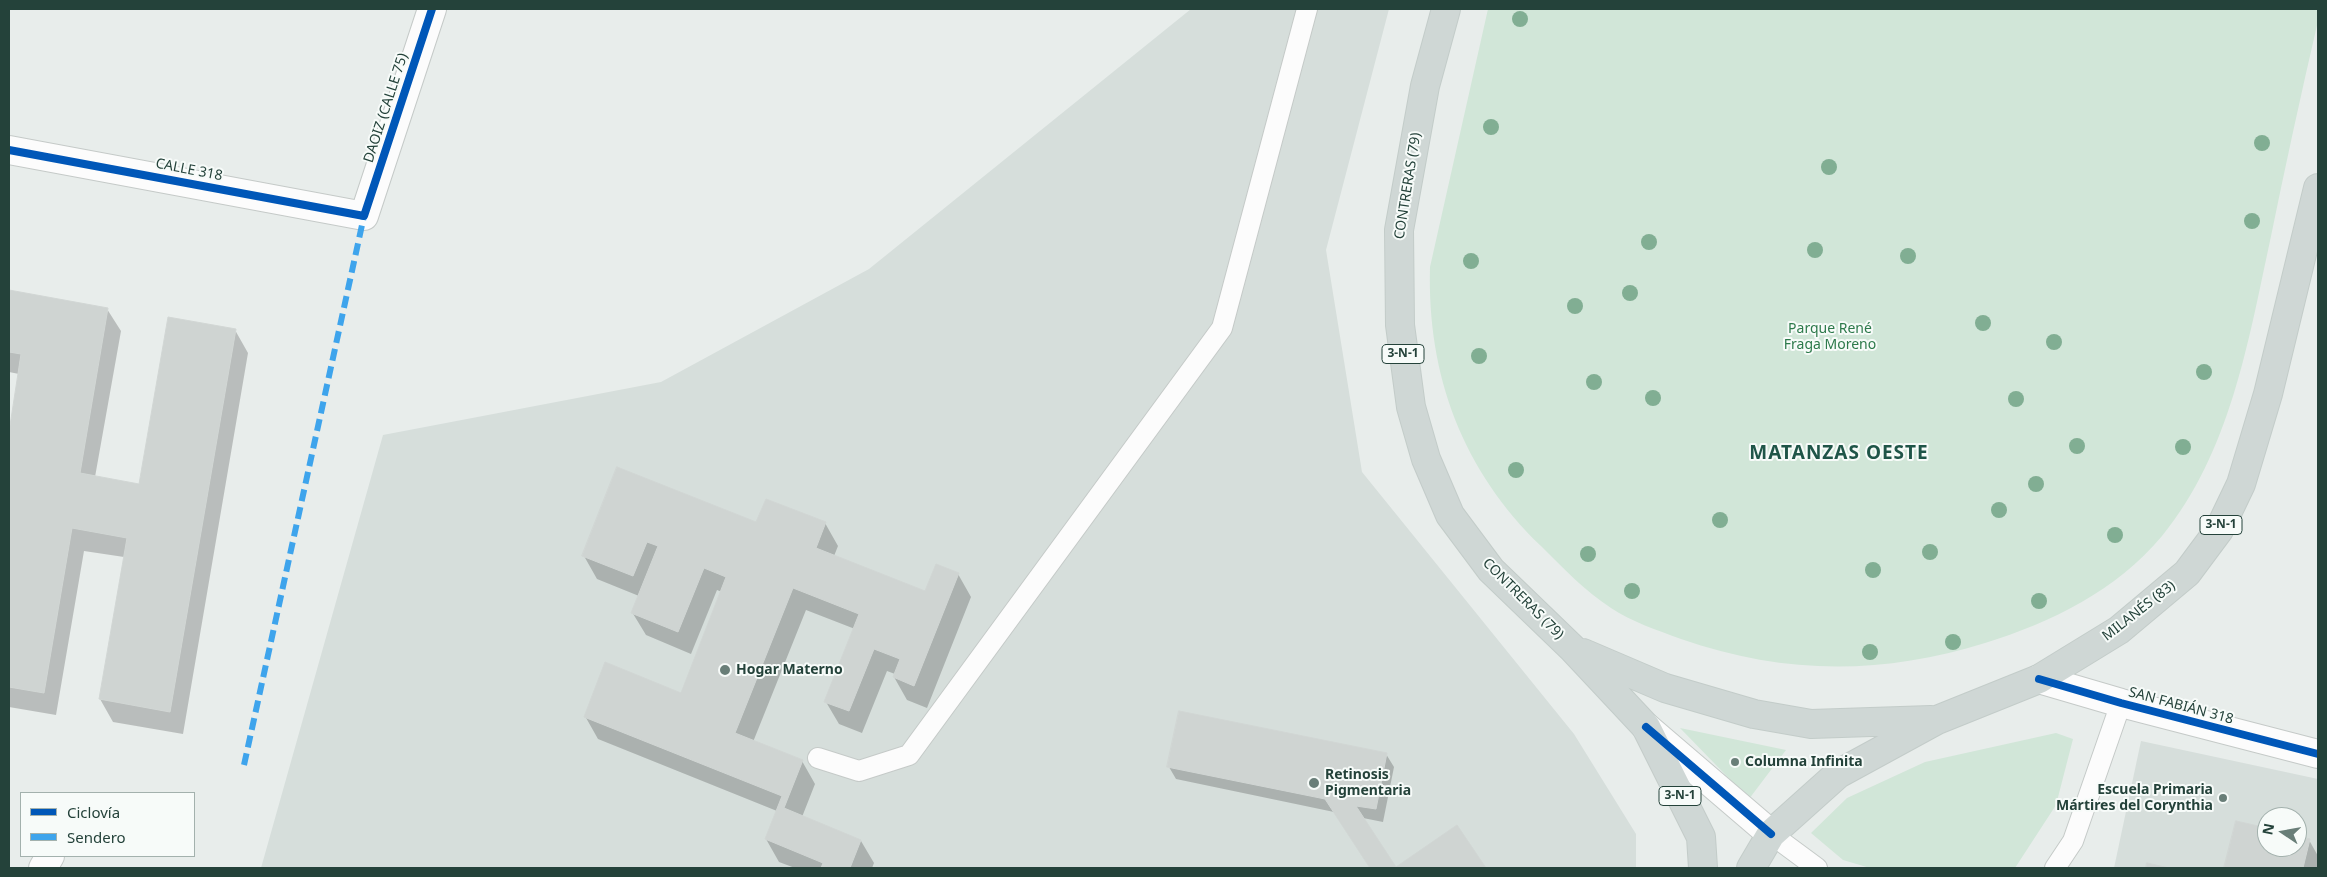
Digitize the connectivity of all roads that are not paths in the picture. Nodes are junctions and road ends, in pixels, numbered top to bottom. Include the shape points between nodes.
1 (432, 9) edge
2 (1307, 9) edge
3 (1446, 9) edge
4 (9, 150) edge
5 (2318, 188) edge
6 (364, 216) joint
7 (1573, 649) junction
8 (2038, 679) junction
9 (2121, 703) junction
10 (1937, 720) junction
11 (1646, 727) junction
12 (2318, 754) edge
13 (818, 758) dead end
14 (1771, 834) junction
15 (49, 857) edge
16 (43, 868) edge
17 (1703, 868) edge
18 (1751, 868) edge
19 (1817, 868) edge
20 (2055, 868) edge

1 - 6 street, DAOIZ (CALLE 75)
2 - 13 lane via 1222,328 909,755 859,771
3 - 7 main road, CONTRERAS (79) / 3-N-1 via 1425,86 1399,230 1400,325 1410,407 1426,459 1450,515 1491,570
4 - 6 street, CALLE 318
5 - 8 main road, MILANÉS (83) / 3-N-1 via 2268,394 2241,484 2219,530 2188,573 2119,630
7 - 10 main road via 1665,688 1754,714 1811,724
7 - 11 main road, CONTRERAS (79) / 3-N-1
8 - 9 street, SAN FABIÁN 318
8 - 10 main road, MILANÉS (83) / 3-N-1
9 - 12 street, SAN FABIÁN 318
9 - 20 lane via 2073,840
10 - 14 main road, MILANÉS (83) / 3-N-1 via 1838,774
11 - 14 street
11 - 17 main road, CONTRERAS (79) / 3-N-1 via 1701,837
14 - 18 main road, MILANÉS (83) / 3-N-1
14 - 19 lane
15 - 16 street

